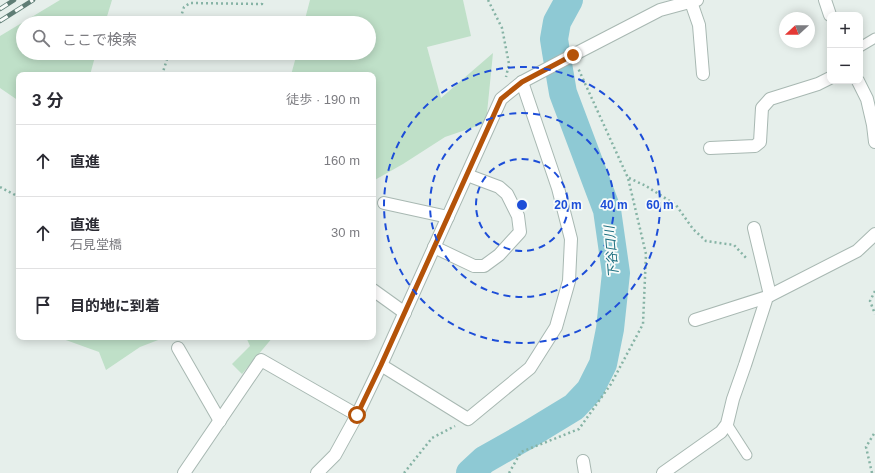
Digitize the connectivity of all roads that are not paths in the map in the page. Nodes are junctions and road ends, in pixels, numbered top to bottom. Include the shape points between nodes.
1 (825, 0) edge
2 (694, 1) edge
3 (829, 12) edge
4 (875, 38) edge
5 (863, 45) edge
6 (703, 74) dead end
7 (827, 80) edge
8 (522, 82) junction
9 (860, 84) edge
10 (875, 142) edge
11 (710, 148) dead end
12 (467, 175) junction
13 (384, 203) dead end
14 (448, 217) junction
15 (754, 228) dead end
16 (875, 234) edge
17 (434, 247) junction
18 (376, 292) edge
19 (768, 296) junction
20 (405, 313) junction
21 (695, 320) dead end
22 (178, 348) dead end
23 (381, 365) junction
24 (357, 415) junction
25 (220, 421) junction
26 (727, 424) junction
27 (747, 455) dead end
28 (184, 473) edge
29 (317, 473) edge
30 (664, 473) edge

1 - 3 street
2 - 6 street via 699,25
2 - 8 street via 660,10
4 - 5 lane
7 - 11 street via 770,99 762,108 760,142 755,146
8 - 12 street via 501,99
8 - 23 street via 558,188 571,239 569,281 556,327 530,368 468,419
9 - 10 street via 867,99
12 - 14 street
12 - 17 street via 499,187 507,194 518,216 520,232 499,255 484,266 474,266
13 - 14 street
14 - 17 street
15 - 19 street
16 - 19 street via 858,251
17 - 20 street
18 - 20 street
19 - 21 street
19 - 26 street
20 - 23 street
22 - 25 street
23 - 24 street
24 - 25 street via 261,360
24 - 29 street via 335,455
25 - 28 street
26 - 27 lane
26 - 30 street via 721,432

